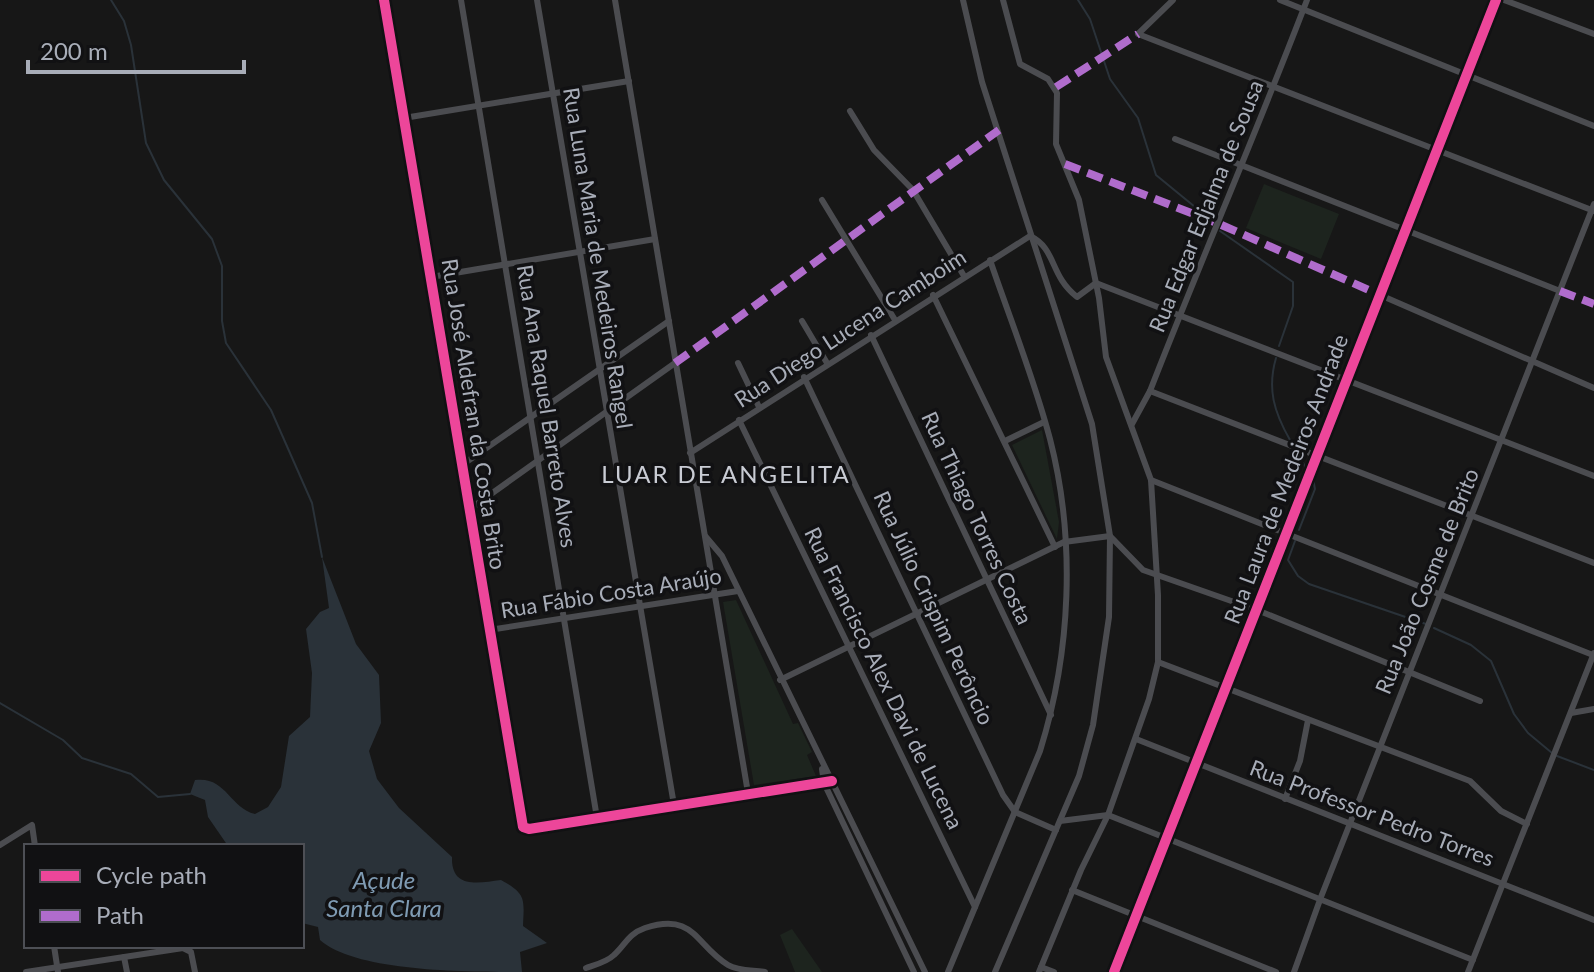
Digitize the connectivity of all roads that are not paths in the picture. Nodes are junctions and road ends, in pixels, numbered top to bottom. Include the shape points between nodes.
1 (384, 0) edge
2 (461, 0) edge
3 (537, 0) edge
4 (615, 0) edge
5 (963, 0) edge
6 (1003, 0) edge
7 (1173, 0) edge
8 (1280, 0) edge
9 (1307, 0) edge
10 (1496, 0) edge
11 (1504, 0) edge
12 (1304, 8) junction
13 (1594, 34) edge
14 (1465, 75) junction
15 (629, 81) junction
16 (1276, 85) junction
17 (552, 93) junction
18 (478, 105) junction
19 (850, 111) dead end
20 (404, 118) junction
21 (1594, 126) edge
22 (1175, 139) dead end
23 (1439, 150) junction
24 (1241, 162) junction
25 (822, 200) dead end
26 (1593, 208) edge
27 (1407, 229) junction
28 (1030, 236) junction
29 (655, 239) junction
30 (579, 254) junction
31 (990, 260) junction
32 (505, 266) junction
33 (964, 276) junction
34 (431, 277) junction
35 (1096, 283) junction
36 (1560, 291) junction
37 (933, 295) junction
38 (1380, 295) junction
39 (1179, 316) junction
40 (895, 320) junction
41 (669, 321) junction
42 (802, 321) dead end
43 (871, 335) junction
44 (675, 363) junction
45 (738, 363) dead end
46 (827, 363) junction
47 (1532, 363) junction
48 (600, 370) junction
49 (804, 377) junction
50 (1346, 377) junction
51 (1594, 388) edge
52 (1150, 391) junction
53 (759, 407) junction
54 (606, 412) junction
55 (530, 417) junction
56 (739, 420) junction
57 (1044, 422) junction
58 (1132, 424) junction
59 (1005, 441) junction
60 (1502, 442) junction
61 (690, 453) junction
62 (1319, 457) junction
63 (538, 460) junction
64 (462, 465) junction
65 (1594, 476) edge
66 (1151, 480) junction
67 (470, 509) junction
68 (1470, 517) junction
69 (1287, 531) junction
70 (1110, 536) junction
71 (706, 537) junction
72 (1064, 542) junction
73 (1055, 547) junction
74 (1594, 563) edge
75 (1157, 573) junction
76 (988, 581) junction
77 (738, 591) junction
78 (714, 595) junction
79 (1441, 595) junction
80 (638, 607) junction
81 (1257, 610) junction
82 (917, 615) junction
83 (564, 619) junction
84 (489, 630) junction
85 (850, 647) junction
86 (1594, 654) edge
87 (1158, 662) junction
88 (1411, 671) junction
89 (780, 680) junction
90 (1228, 689) junction
91 (1480, 701) dead end
92 (1594, 709) edge
93 (1571, 713) junction
94 (1051, 715) junction
95 (1308, 720) junction
96 (1136, 739) junction
97 (1381, 747) junction
98 (1198, 765) junction
99 (828, 782) junction
100 (748, 793) junction
101 (1285, 799) junction
102 (674, 805) junction
103 (1015, 812) junction
104 (1108, 815) junction
105 (597, 818) junction
106 (1060, 821) junction
107 (1527, 824) junction
108 (1352, 825) junction
109 (1056, 830) junction
110 (1167, 841) junction
111 (35, 844) edge
112 (0, 845) edge
113 (1504, 885) junction
114 (1072, 890) junction
115 (1321, 897) junction
116 (975, 907) junction
117 (1138, 917) junction
118 (1594, 920) edge
119 (54, 948) edge
120 (124, 957) junction
121 (1473, 960) junction
122 (597, 964) junction
123 (586, 968) dead end
124 (58, 970) edge
125 (1040, 970) edge
126 (26, 972) edge
127 (127, 972) edge
128 (195, 972) edge
129 (600, 972) edge
130 (765, 972) edge
131 (914, 972) edge
132 (925, 972) edge
133 (948, 972) edge
134 (995, 972) edge
135 (1054, 972) edge
136 (1114, 972) edge
137 (1276, 972) edge
138 (1294, 972) edge
139 (1468, 972) edge

1 - 20 street, Rua José Aldefran da Costa Brito
2 - 18 street, Rua Ana Raquel Barreto Alves
3 - 17 street, Rua Luna Maria de Medeiros Rangel
4 - 15 street
5 - 28 street
6 - 35 street via 1020,64 1056,87 1056,144 1076,188
7 - 16 street via 1138,34
8 - 12 street
9 - 12 street, Rua Edgar Edjalma de Sousa
10 - 14 street, Rua Laura de Medeiros Andrade
11 - 13 street
12 - 14 street
12 - 16 street, Rua Edgar Edjalma de Sousa
14 - 21 street
14 - 23 street, Rua Laura de Medeiros Andrade
15 - 17 street
15 - 29 street
16 - 23 street
16 - 24 street, Rua Edgar Edjalma de Sousa
17 - 18 street
17 - 30 street, Rua Luna Maria de Medeiros Rangel
18 - 20 street
18 - 32 street, Rua Ana Raquel Barreto Alves
19 - 33 street via 874,150 913,190
20 - 34 street, Rua José Aldefran da Costa Brito
22 - 24 street
23 - 26 street
23 - 27 street, Rua Laura de Medeiros Andrade
24 - 27 street
24 - 39 street, Rua Edgar Edjalma de Sousa
25 - 40 street
26 - 36 street, Rua João Cosme de Brito
27 - 36 street
27 - 38 street, Rua Laura de Medeiros Andrade
28 - 31 street, Rua Diego Lucena Camboim
28 - 35 street via 1046,248 1058,279 1077,297
28 - 70 street via 1097,441
29 - 30 street
29 - 41 street
30 - 32 street
30 - 48 street, Rua Luna Maria de Medeiros Rangel
31 - 33 street, Rua Diego Lucena Camboim
31 - 57 street
32 - 34 street
32 - 55 street, Rua Ana Raquel Barreto Alves
33 - 37 street, Rua Diego Lucena Camboim
34 - 64 street, Rua José Aldefran da Costa Brito
35 - 39 street
35 - 58 street via 1106,357
36 - 47 street, Rua João Cosme de Brito
37 - 40 street, Rua Diego Lucena Camboim
37 - 59 street
38 - 47 street
38 - 50 street, Rua Laura de Medeiros Andrade
39 - 50 street
39 - 52 street, Rua Edgar Edjalma de Sousa
40 - 43 street, Rua Diego Lucena Camboim
41 - 44 street
41 - 48 street
42 - 46 street
43 - 46 street, Rua Diego Lucena Camboim
43 - 76 street, Rua Thiago Torres Costa
44 - 54 street
44 - 61 street
45 - 53 street
46 - 49 street, Rua Diego Lucena Camboim
47 - 51 street
47 - 60 street, Rua João Cosme de Brito
48 - 54 street, Rua Luna Maria de Medeiros Rangel
48 - 55 street
49 - 53 street, Rua Diego Lucena Camboim
49 - 82 street, Rua Júlio Crispim Perôncio
50 - 60 street
50 - 62 street, Rua Laura de Medeiros Andrade
52 - 58 street, Rua Edgar Edjalma de Sousa
52 - 62 street
53 - 56 street, Rua Diego Lucena Camboim
54 - 63 street
54 - 80 street, Rua Luna Maria de Medeiros Rangel
55 - 63 street, Rua Ana Raquel Barreto Alves
55 - 64 street
56 - 61 street, Rua Diego Lucena Camboim
56 - 85 street, Rua Francisco Alex Davi de Lucena
57 - 59 street
57 - 72 street
58 - 66 street
59 - 73 street
60 - 65 street
60 - 68 street, Rua João Cosme de Brito
61 - 71 street
62 - 68 street
62 - 69 street, Rua Laura de Medeiros Andrade
63 - 67 street
63 - 83 street, Rua Ana Raquel Barreto Alves
64 - 67 street, Rua José Aldefran da Costa Brito
66 - 69 street
66 - 75 street
67 - 84 street, Rua José Aldefran da Costa Brito
68 - 74 street
68 - 79 street, Rua João Cosme de Brito
69 - 79 street
69 - 81 street, Rua Laura de Medeiros Andrade
70 - 72 street
70 - 75 street via 1143,570
70 - 106 street via 1109,617 1100,687 1079,776
71 - 77 street via 722,556
71 - 78 street
72 - 73 street
72 - 94 street via 1063,639
73 - 76 street
75 - 81 street
75 - 87 street
76 - 82 street
76 - 94 street, Rua Thiago Torres Costa
77 - 78 street, Rua Fábio Costa Araújo
77 - 89 street
78 - 80 street, Rua Fábio Costa Araújo
78 - 100 street
79 - 86 street
79 - 88 street, Rua João Cosme de Brito
80 - 83 street, Rua Fábio Costa Araújo
80 - 102 street, Rua Luna Maria de Medeiros Rangel
81 - 88 street
81 - 90 street, Rua Laura de Medeiros Andrade
82 - 85 street
82 - 103 street, Rua Júlio Crispim Perôncio
83 - 84 street, Rua Fábio Costa Araújo
83 - 105 street, Rua Ana Raquel Barreto Alves
84 - 105 street, Rua José Aldefran da Costa Brito via 521,823 529,829
85 - 89 street
85 - 116 street, Rua Francisco Alex Davi de Lucena
86 - 93 street
87 - 90 street
87 - 96 street
88 - 91 street
88 - 97 street, Rua João Cosme de Brito
89 - 99 street
90 - 95 street
90 - 98 street, Rua Laura de Medeiros Andrade
92 - 93 street
93 - 107 street
94 - 103 street
95 - 97 street
95 - 101 street
96 - 98 street, Rua Professor Pedro Torres
96 - 104 street
97 - 107 street via 1470,781 1501,811
97 - 108 street, Rua João Cosme de Brito
98 - 101 street, Rua Professor Pedro Torres
98 - 110 street, Rua Laura de Medeiros Andrade
99 - 100 street
99 - 131 street
99 - 132 street
100 - 102 street
101 - 108 street, Rua Professor Pedro Torres
102 - 105 street
103 - 109 street
103 - 116 street
104 - 106 street
104 - 110 street
104 - 114 street
106 - 109 street
107 - 113 street
108 - 113 street, Rua Professor Pedro Torres
108 - 115 street, Rua João Cosme de Brito
109 - 134 street
110 - 115 street
110 - 117 street, Rua Laura de Medeiros Andrade
111 - 112 street via 32,825
113 - 118 street, Rua Professor Pedro Torres
113 - 121 street
114 - 117 street
114 - 125 street
115 - 121 street
115 - 138 street, Rua João Cosme de Brito
116 - 133 street
117 - 136 street, Rua Laura de Medeiros Andrade
117 - 137 street
119 - 124 street
120 - 124 street
120 - 127 street
120 - 128 street via 183,948 191,952
121 - 139 street
122 - 123 street
122 - 129 street
122 - 130 street via 611,958 637,931 677,924 696,932 732,967
124 - 126 street
125 - 135 street

